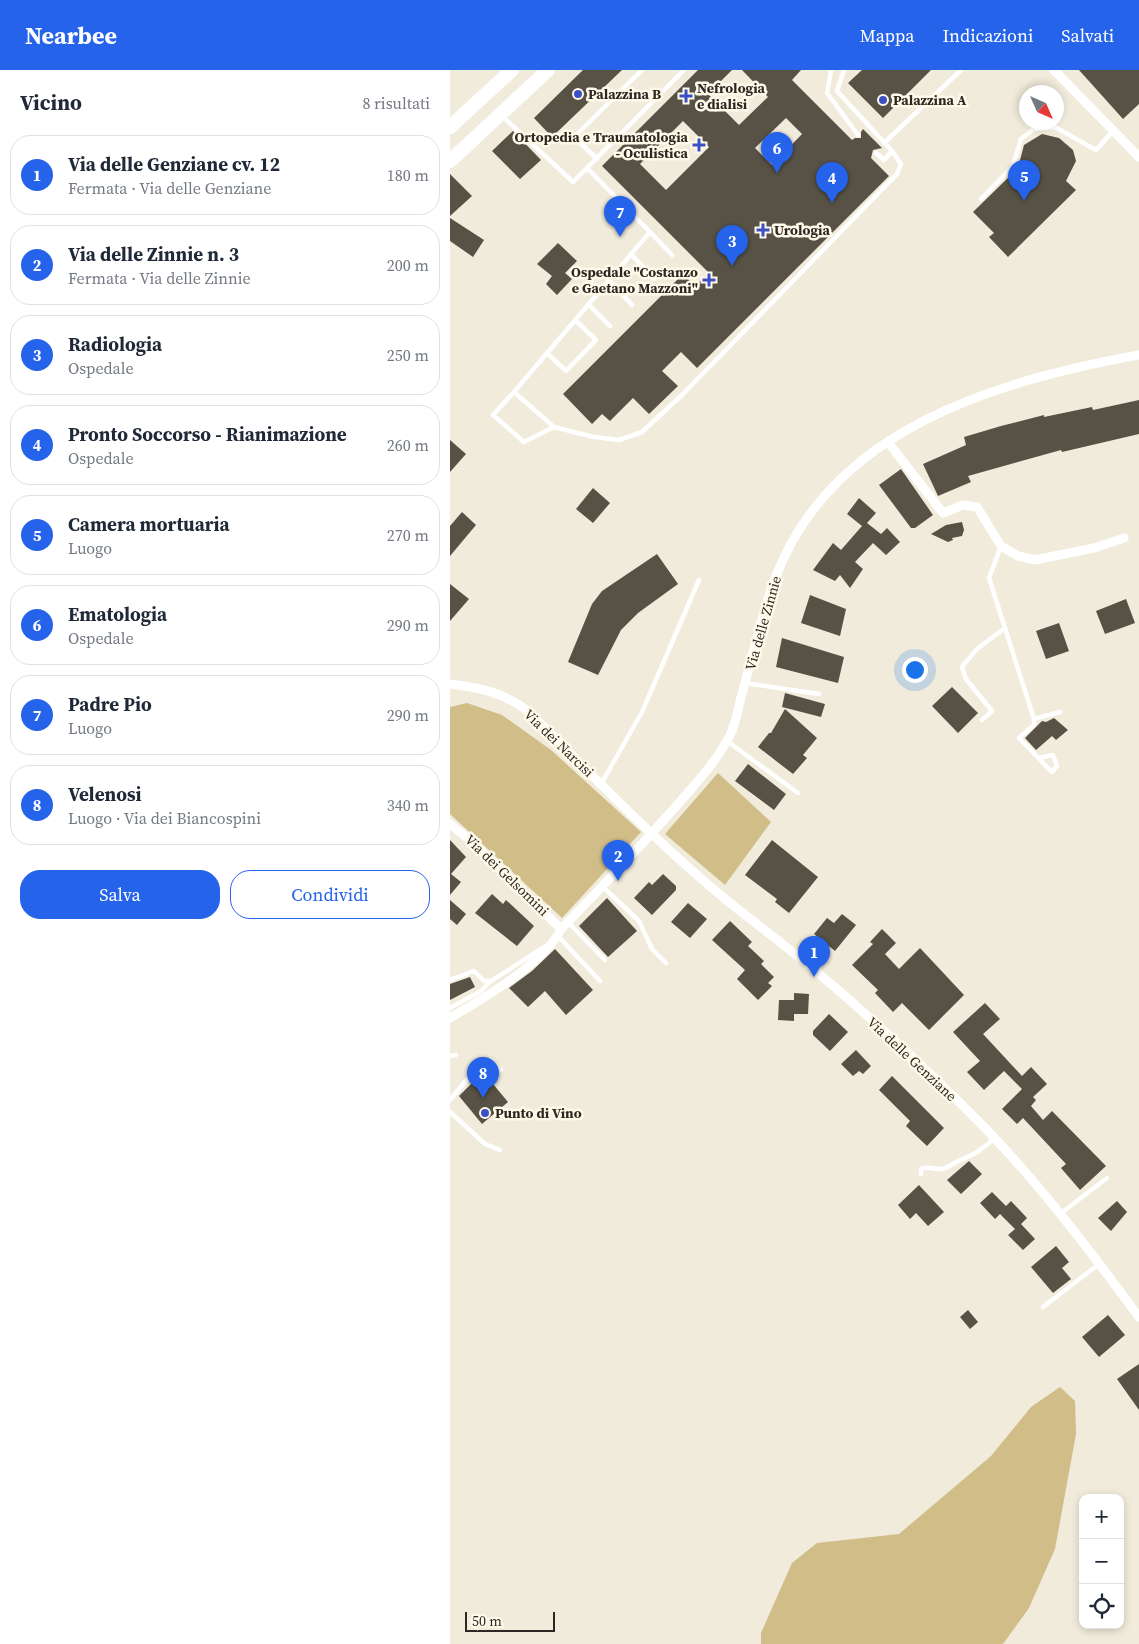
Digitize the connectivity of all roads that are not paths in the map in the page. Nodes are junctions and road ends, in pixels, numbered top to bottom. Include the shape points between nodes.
1 (512, 70) edge
2 (548, 70) edge
3 (642, 70) edge
4 (684, 70) edge
5 (831, 70) edge
6 (844, 70) edge
7 (960, 70) edge
8 (1054, 70) edge
9 (837, 91) junction
10 (827, 93) junction
11 (500, 114) junction
12 (450, 127) edge
13 (1113, 131) junction
14 (858, 135) dead end
15 (884, 143) junction
16 (892, 151) junction
17 (876, 153) dead end
18 (1139, 157) edge
19 (597, 159) junction
20 (450, 161) edge
21 (587, 168) junction
22 (980, 199) dead end
23 (650, 232) junction
24 (631, 254) junction
25 (672, 255) dead end
26 (654, 279) dead end
27 (609, 280) junction
28 (588, 304) junction
29 (632, 305) dead end
30 (575, 320) junction
31 (610, 326) dead end
32 (547, 353) junction
33 (1139, 355) edge
34 (514, 392) junction
35 (554, 427) junction
36 (888, 442) junction
37 (1124, 538) dead end
38 (1001, 546) junction
39 (699, 580) dead end
40 (1005, 628) junction
41 (745, 683) junction
42 (450, 684) edge
43 (819, 694) dead end
44 (1060, 712) dead end
45 (1034, 719) junction
46 (982, 720) dead end
47 (727, 741) junction
48 (1039, 758) dead end
49 (601, 784) junction
50 (798, 793) dead end
51 (450, 824) edge
52 (651, 834) junction
53 (602, 886) junction
54 (560, 932) junction
55 (605, 960) dead end
56 (666, 963) dead end
57 (450, 980) edge
58 (600, 981) dead end
59 (491, 982) junction
60 (450, 1008) edge
61 (450, 1018) edge
62 (501, 1070) dead end
63 (450, 1100) edge
64 (450, 1112) edge
65 (994, 1138) junction
66 (500, 1150) dead end
67 (921, 1174) dead end
68 (1107, 1178) dead end
69 (1060, 1214) junction
70 (1100, 1263) junction
71 (1043, 1307) dead end
72 (1139, 1317) edge

1 - 12 main road
2 - 11 main road
3 - 19 lane via 574,137
4 - 19 lane
5 - 10 lane
6 - 9 lane
7 - 15 lane
8 - 13 street
9 - 10 lane
9 - 15 lane
10 - 14 lane
11 - 20 main road
11 - 21 lane via 573,182
13 - 18 street
13 - 22 lane via 1096,150 1055,127 1034,129 1022,139 1013,166
15 - 16 lane
16 - 17 lane via 884,160
16 - 35 lane via 901,164 897,174 642,432 619,440
19 - 21 lane
21 - 23 lane
23 - 24 lane
23 - 25 lane
24 - 26 lane
24 - 27 lane
27 - 28 lane
27 - 29 lane
28 - 30 lane
28 - 31 lane
30 - 32 lane
30 - 32 lane via 596,340 566,371
32 - 34 lane
33 - 36 street, Via delle Zinnie via 1069,370 968,400 935,414
34 - 35 lane
34 - 35 lane via 493,415 524,442
36 - 38 street via 943,513 962,505 977,507
36 - 41 street, Via delle Zinnie via 839,480 813,507 798,532 776,576
37 - 38 street via 1094,548 1035,560 1018,556
38 - 40 lane via 989,578
39 - 49 lane via 642,712
40 - 45 lane
40 - 46 lane via 977,649 962,667 966,679 992,711
41 - 43 lane
41 - 47 street, Via delle Zinnie
42 - 49 street, Via dei Narcisi via 483,689 510,698 528,711
44 - 45 lane
45 - 48 lane via 1034,725 1019,738
47 - 50 lane
47 - 52 street, Via delle Zinnie via 712,764
49 - 52 street, Via dei Narcisi
51 - 54 street, Via dei Gelsomini via 477,846
52 - 53 street, Via delle Zinnie
52 - 65 street, Via delle Genziane via 885,1032
53 - 54 street, Via delle Zinnie
53 - 56 lane via 639,921 652,949
54 - 55 lane
54 - 58 lane
54 - 59 lane
54 - 61 street, Via delle Zinnie via 540,956 482,999
57 - 59 lane via 474,971 484,981
59 - 60 lane via 482,991
62 - 63 lane via 491,1060 481,1062
64 - 66 lane via 485,1144
65 - 67 lane via 971,1157 945,1168 928,1166 921,1169
65 - 69 street, Via delle Genziane
68 - 69 lane
69 - 70 street, Via delle Genziane
70 - 71 lane
70 - 72 street, Via delle Genziane

